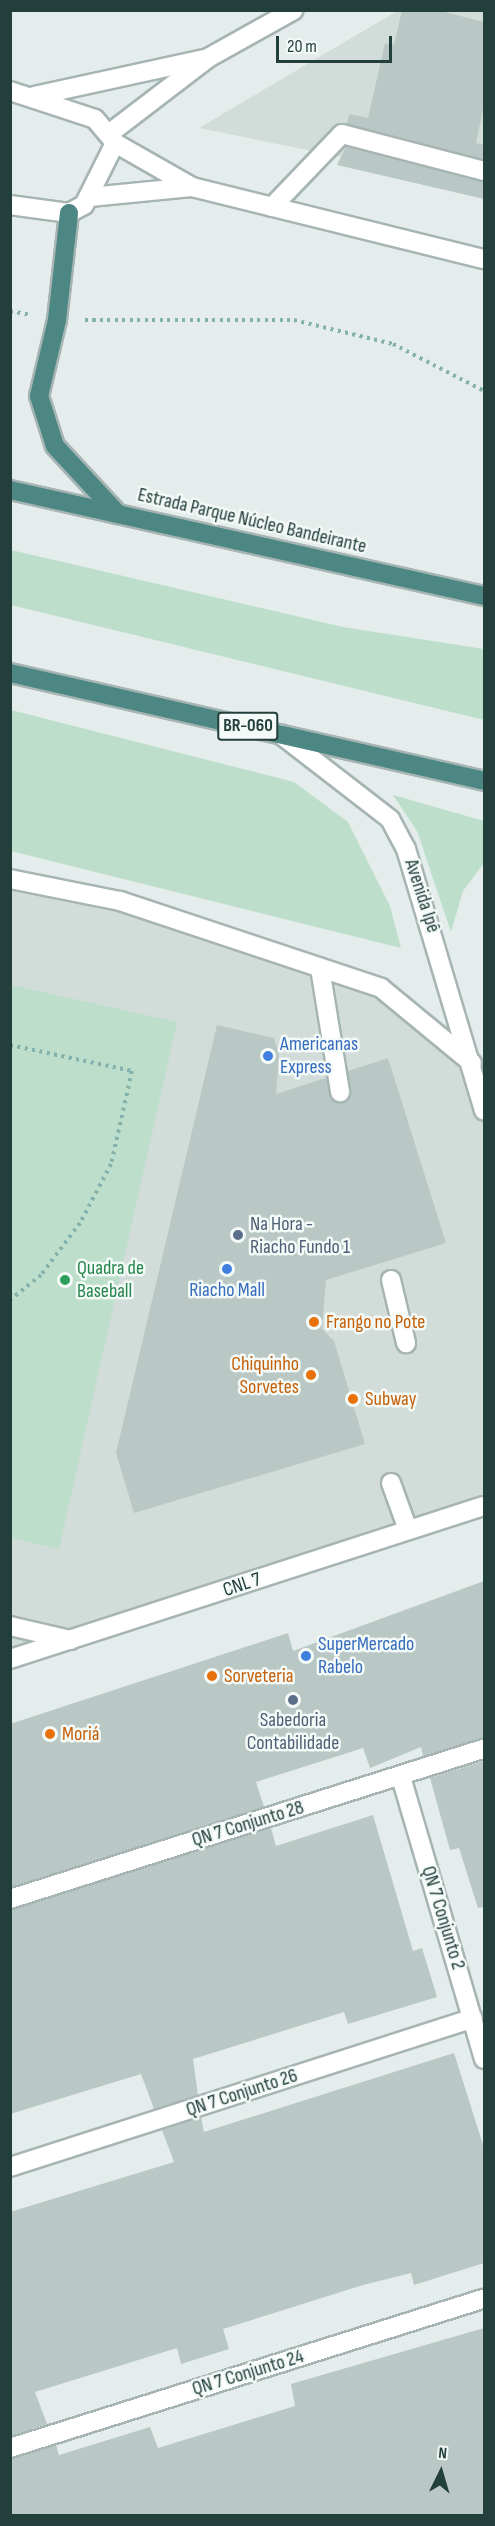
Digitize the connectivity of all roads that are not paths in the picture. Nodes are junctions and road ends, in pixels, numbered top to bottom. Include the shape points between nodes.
1 (294, 10) edge
2 (208, 58) junction
3 (10, 91) edge
4 (30, 97) junction
5 (113, 138) junction
6 (484, 171) edge
7 (192, 187) junction
8 (90, 197) junction
9 (10, 205) edge
10 (272, 207) junction
11 (69, 213) junction
12 (484, 258) edge
13 (10, 490) edge
14 (118, 514) junction
15 (484, 596) edge
16 (10, 673) edge
17 (279, 733) junction
18 (484, 781) edge
19 (10, 879) edge
20 (320, 968) junction
21 (472, 1063) junction
22 (340, 1092) dead end
23 (484, 1111) edge
24 (391, 1280) dead end
25 (406, 1343) dead end
26 (391, 1483) dead end
27 (480, 1510) edge
28 (408, 1530) junction
29 (10, 1626) edge
30 (72, 1640) junction
31 (10, 1659) edge
32 (484, 1749) edge
33 (401, 1777) junction
34 (10, 1899) edge
35 (473, 2019) junction
36 (484, 2059) edge
37 (10, 2167) edge
38 (484, 2299) edge
39 (10, 2448) edge

1 - 2 street
2 - 4 street
2 - 5 street
3 - 4 street
4 - 5 street via 79,112
5 - 7 street
5 - 8 street
6 - 10 street via 342,134
7 - 8 street
7 - 10 street
8 - 11 street
9 - 11 street
10 - 12 street
11 - 14 highway via 57,320 39,396 55,446
13 - 14 highway, Estrada Parque Núcleo Bandeirante
14 - 15 highway, Estrada Parque Núcleo Bandeirante
16 - 17 highway, BR-060
17 - 18 highway, BR-060
17 - 21 street, Avenida Ipê via 390,819 406,849
19 - 20 street via 120,901
20 - 21 street via 381,988
20 - 22 street
21 - 23 street, Avenida Ipê
24 - 25 street
26 - 28 street
27 - 28 street, CNL 7
28 - 30 street, CNL 7
29 - 30 street
30 - 31 street, CNL 7
32 - 33 street, QN 7 Conjunto 28
33 - 34 street, QN 7 Conjunto 28
33 - 35 street, QN 7 Conjunto 2
35 - 36 street, QN 7 Conjunto 2
35 - 37 street, QN 7 Conjunto 26
38 - 39 street, QN 7 Conjunto 24

